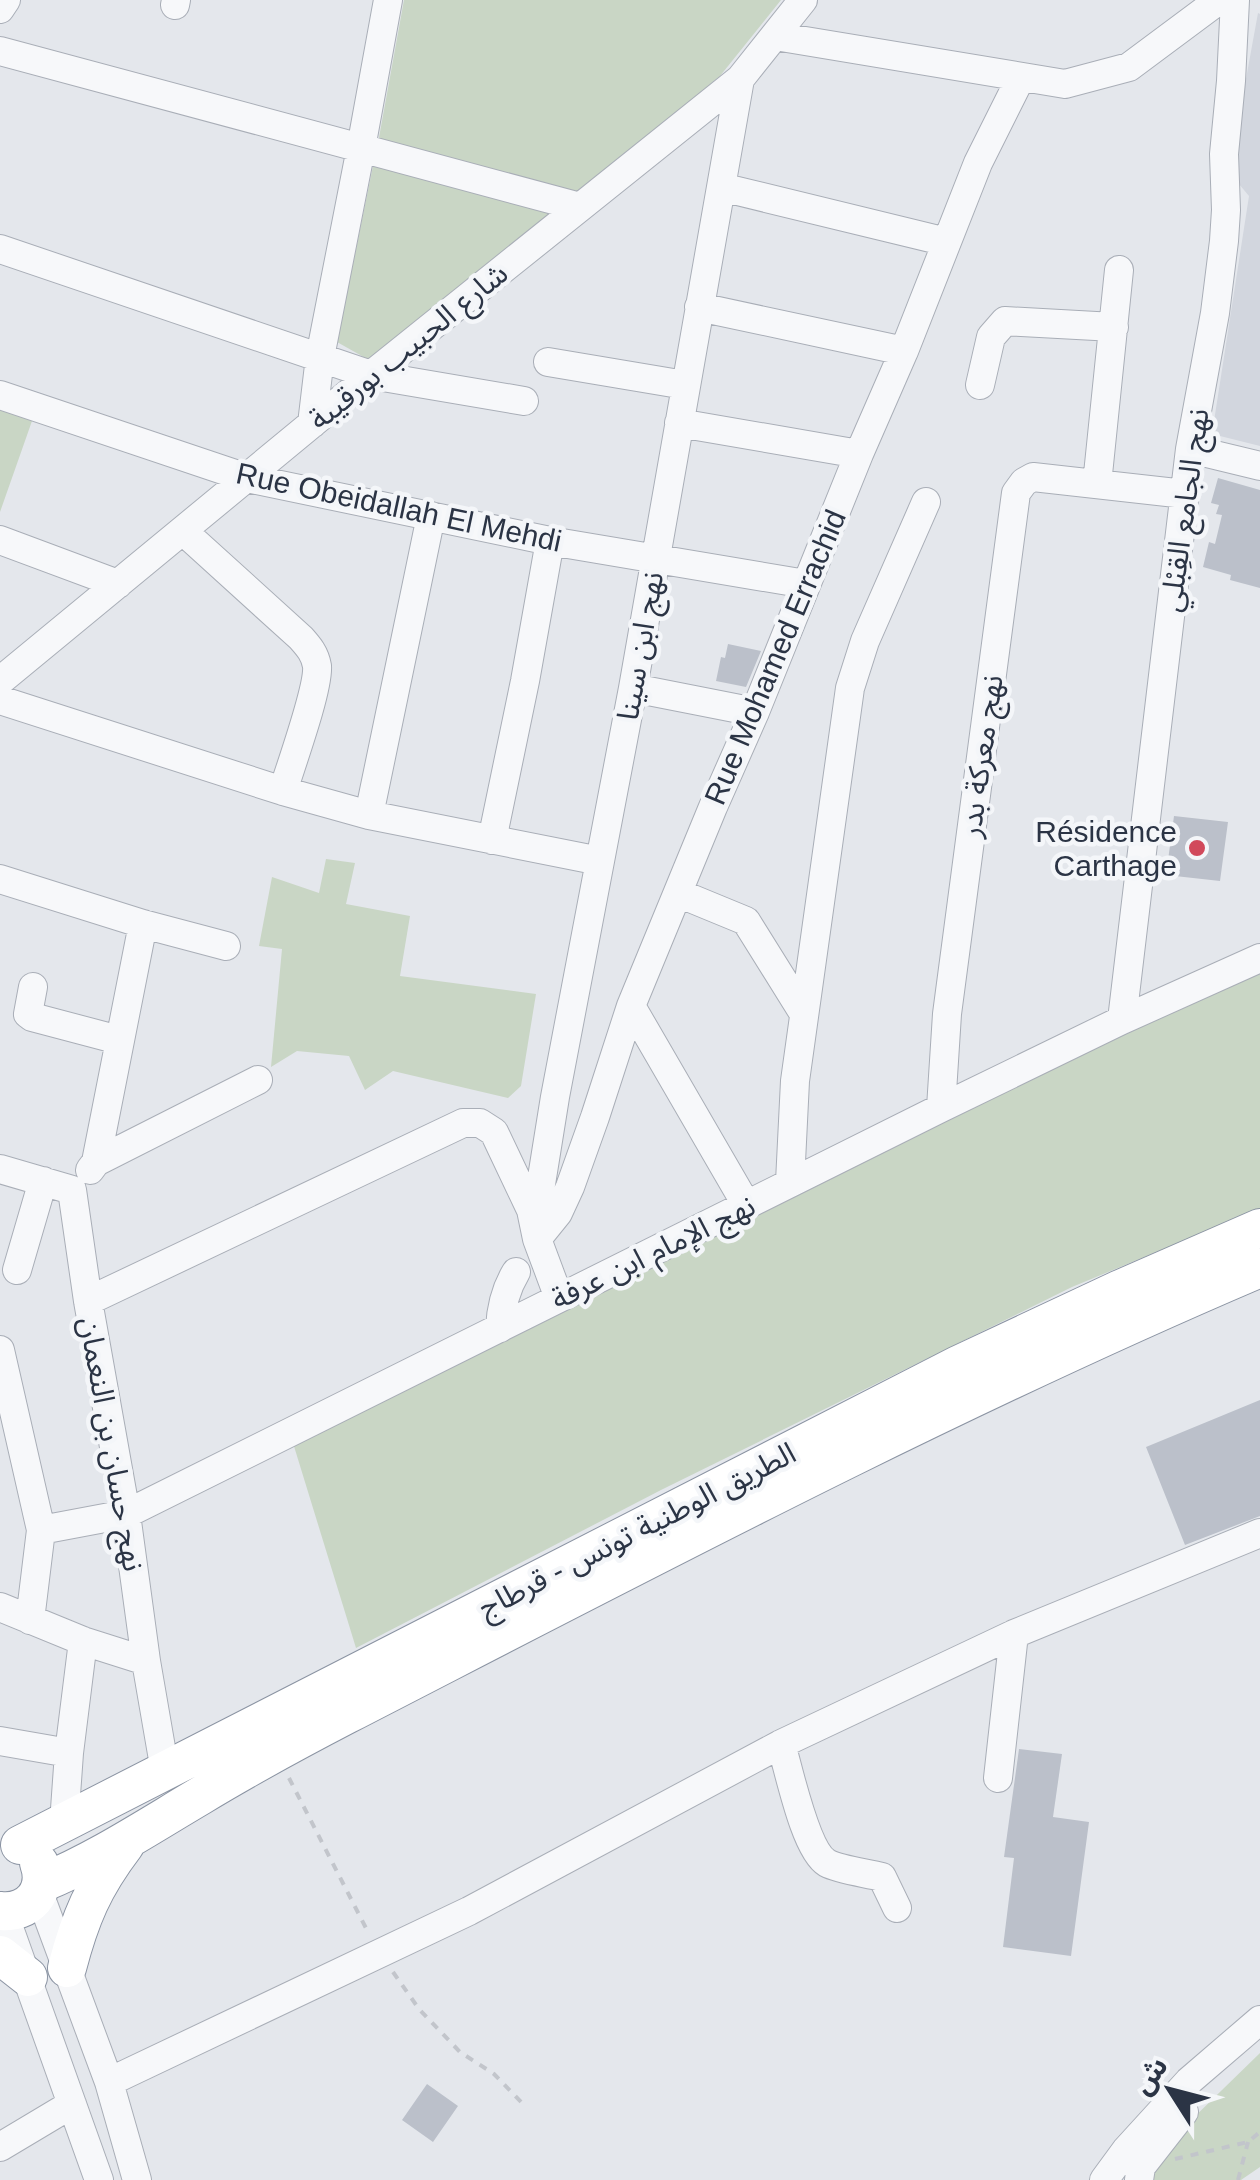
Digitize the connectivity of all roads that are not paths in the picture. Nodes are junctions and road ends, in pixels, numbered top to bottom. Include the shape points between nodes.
1 (6, 0) edge
2 (388, 0) edge
3 (803, 0) edge
4 (1219, 0) edge
5 (1234, 0) edge
6 (0, 9) edge
7 (775, 36) junction
8 (0, 51) edge
9 (1022, 77) junction
10 (740, 79) junction
11 (362, 148) junction
12 (721, 187) junction
13 (580, 208) junction
14 (946, 242) junction
15 (0, 250) edge
16 (1120, 270) dead end
17 (700, 306) junction
18 (1114, 327) junction
19 (904, 351) junction
20 (320, 357) junction
21 (548, 362) dead end
22 (370, 375) junction
23 (685, 385) junction
24 (980, 385) dead end
25 (0, 395) edge
26 (524, 401) dead end
27 (678, 423) junction
28 (312, 424) junction
29 (1190, 449) junction
30 (859, 454) junction
31 (1260, 466) edge
32 (247, 478) junction
33 (1098, 484) junction
34 (1184, 494) junction
35 (926, 502) dead end
36 (431, 516) junction
37 (183, 530) junction
38 (0, 540) edge
39 (550, 541) junction
40 (655, 559) junction
41 (118, 584) junction
42 (806, 584) junction
43 (0, 681) edge
44 (632, 688) junction
45 (0, 700) edge
46 (756, 712) junction
47 (283, 791) junction
48 (369, 814) junction
49 (492, 840) junction
50 (600, 861) junction
51 (0, 879) edge
52 (678, 893) junction
53 (143, 924) junction
54 (226, 946) dead end
55 (1260, 958) edge
56 (33, 988) dead end
57 (631, 1006) junction
58 (804, 1014) junction
59 (1122, 1020) junction
60 (119, 1040) junction
61 (258, 1080) dead end
62 (940, 1108) junction
63 (96, 1162) junction
64 (0, 1169) edge
65 (42, 1181) junction
66 (790, 1182) junction
67 (72, 1190) junction
68 (747, 1206) junction
69 (531, 1210) junction
70 (1260, 1228) edge
71 (536, 1239) junction
72 (1260, 1268) edge
73 (17, 1270) dead end
74 (516, 1272) dead end
75 (560, 1298) junction
76 (88, 1302) junction
77 (500, 1328) junction
78 (0, 1350) edge
79 (126, 1514) junction
80 (41, 1530) junction
81 (1260, 1533) edge
82 (0, 1607) edge
83 (30, 1620) junction
84 (1014, 1634) junction
85 (83, 1641) junction
86 (146, 1661) junction
87 (0, 1742) edge
88 (782, 1744) junction
89 (69, 1753) junction
90 (165, 1771) junction
91 (998, 1778) dead end
92 (64, 1823) junction
93 (130, 1838) junction
94 (10, 1844) edge
95 (40, 1888) junction
96 (897, 1908) dead end
97 (2, 1911) edge
98 (14, 1966) edge
99 (67, 1968) junction
100 (1260, 2020) edge
101 (1260, 2044) edge
102 (109, 2082) junction
103 (72, 2104) junction
104 (0, 2148) edge
105 (1140, 2173) edge
106 (98, 2180) edge
107 (137, 2180) edge
108 (1104, 2180) edge

1 - 6 street
2 - 11 street
3 - 7 street, شارع الحبيب بورقيبة
4 - 9 street via 1129,68 1064,84
5 - 29 street, نهج الجامع القِبْلي via 1224,241
7 - 9 street
7 - 10 street, شارع الحبيب بورقيبة
8 - 11 street
9 - 14 street, Rue Mohamed Errachid
10 - 12 street, نهج ابن سينا
10 - 13 street, شارع الحبيب بورقيبة
11 - 13 street
11 - 20 street
12 - 14 street
12 - 17 street, نهج ابن سينا
13 - 22 street, شارع الحبيب بورقيبة
14 - 19 street, Rue Mohamed Errachid
15 - 20 street
16 - 18 street
17 - 19 street
17 - 23 street, نهج ابن سينا
18 - 24 street via 1005,321 991,337
18 - 33 street
19 - 30 street, Rue Mohamed Errachid
20 - 22 street
20 - 28 street
21 - 23 street
22 - 26 street
22 - 28 street, شارع الحبيب بورقيبة
23 - 27 street, نهج ابن سينا
25 - 32 street, Rue Obeidallah El Mehdi
27 - 30 street
27 - 40 street, نهج ابن سينا
28 - 32 street, شارع الحبيب بورقيبة
29 - 31 street
29 - 34 street, نهج الجامع القِبْلي
30 - 42 street, Rue Mohamed Errachid
32 - 36 street, Rue Obeidallah El Mehdi
32 - 37 street, شارع الحبيب بورقيبة
33 - 34 street, نهج معركة بدر
33 - 62 street, نهج معركة بدر via 1033,476 1016,493
34 - 59 street, نهج الجامع القِبْلي
35 - 58 street via 850,688
36 - 39 street, Rue Obeidallah El Mehdi
36 - 48 street
37 - 41 street, شارع الحبيب بورقيبة
37 - 47 street via 314,654 314,689
38 - 41 street
39 - 40 street, Rue Obeidallah El Mehdi
39 - 49 street
40 - 42 street, Rue Obeidallah El Mehdi
40 - 44 street, نهج ابن سينا
41 - 43 street, شارع الحبيب بورقيبة
42 - 46 street, Rue Mohamed Errachid
44 - 46 street
44 - 50 street, نهج ابن سينا
45 - 47 street
46 - 52 street, Rue Mohamed Errachid
47 - 48 street
48 - 49 street
49 - 50 street
50 - 69 street, نهج ابن سينا via 542,1184
51 - 53 street
52 - 57 street, Rue Mohamed Errachid
52 - 58 street via 746,922
53 - 54 street
53 - 60 street
55 - 59 street, نهج الإمام ابن عرفة
56 - 60 street via 32,1017
57 - 68 street
57 - 71 street, Rue Mohamed Errachid via 570,1186 558,1214
58 - 66 street
59 - 62 street, نهج الإمام ابن عرفة
60 - 63 street
61 - 63 street
62 - 66 street, نهج الإمام ابن عرفة
63 - 67 street
64 - 65 street
65 - 67 street
65 - 73 street
66 - 68 street, نهج الإمام ابن عرفة
67 - 76 street, نهج حسان بن النعمان
68 - 75 street, نهج الإمام ابن عرفة
69 - 71 street
69 - 76 street via 494,1132 463,1123
70 - 90 highway, الطريق الوطنية تونس - قرطاج via 958,1365
71 - 75 street
72 - 93 highway, الطريق الوطنية تونس - قرطاج via 974,1397 693,1538 274,1752
74 - 77 street
75 - 77 street, نهج الإمام ابن عرفة
76 - 79 street, نهج حسان بن النعمان
77 - 79 street, نهج الإمام ابن عرفة
78 - 80 street
79 - 80 street, نهج الإمام ابن عرفة
79 - 86 street, نهج حسان بن النعمان
80 - 83 street
81 - 84 street
82 - 83 street
83 - 85 street
84 - 88 street
84 - 91 street
85 - 86 street
85 - 89 street
86 - 90 street, نهج حسان بن النعمان
87 - 89 street
88 - 96 street via 818,1856 882,1877
88 - 102 street via 469,1911
89 - 92 street
90 - 92 highway, الطريق الوطنية تونس - قرطاج
92 - 94 highway, الطريق الوطنية تونس - قرطاج
93 - 95 highway, الطريق الوطنية تونس - قرطاج
93 - 99 highway via 92,1894
94 - 95 highway via 38,1860
95 - 97 highway, الطريق الوطنية تونس - قرطاج via 24,1908
95 - 99 street
97 - 98 street
98 - 103 street
99 - 102 street
100 - 108 street via 1188,2081
101 - 105 street via 1206,2088
102 - 107 street
103 - 104 street
103 - 106 street

